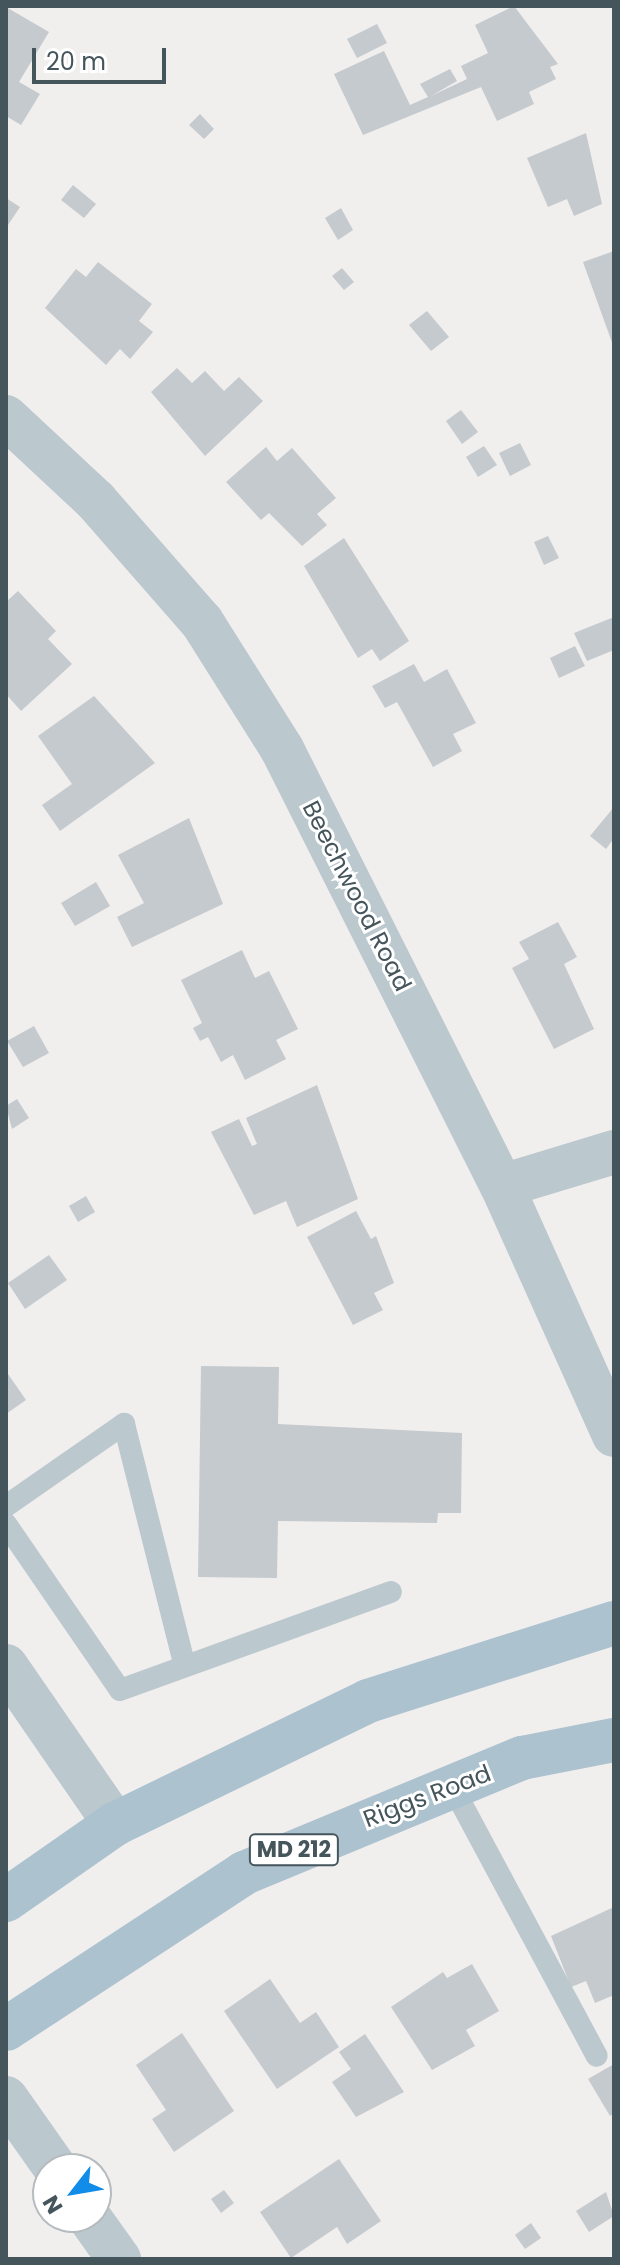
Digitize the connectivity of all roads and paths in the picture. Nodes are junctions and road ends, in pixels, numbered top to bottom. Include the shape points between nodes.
1 (6, 417) edge
2 (614, 1152) edge
3 (502, 1186) junction
4 (614, 1435) edge
5 (6, 1506) edge
6 (6, 1524) edge
7 (391, 1592) dead end
8 (614, 1623) edge
9 (184, 1663) junction
10 (6, 1666) edge
11 (614, 1740) edge
12 (452, 1786) junction
13 (115, 1824) junction
14 (6, 1900) edge
15 (6, 2029) edge
16 (597, 2056) dead end
17 (6, 2098) edge
18 (45, 2153) edge
19 (100, 2233) edge
20 (119, 2259) edge

1 - 3 street, Beechwood Road via 149,559 245,687
2 - 3 street
3 - 4 street, Beechwood Road
5 - 9 lane via 124,1424
6 - 9 lane via 120,1690
7 - 9 lane
8 - 13 main road via 368,1701
10 - 13 street
11 - 12 main road, Riggs Road / MD 212 via 522,1758
12 - 15 main road, Riggs Road / MD 212 via 244,1873
12 - 16 lane
13 - 14 main road
17 - 18 street
19 - 20 street

